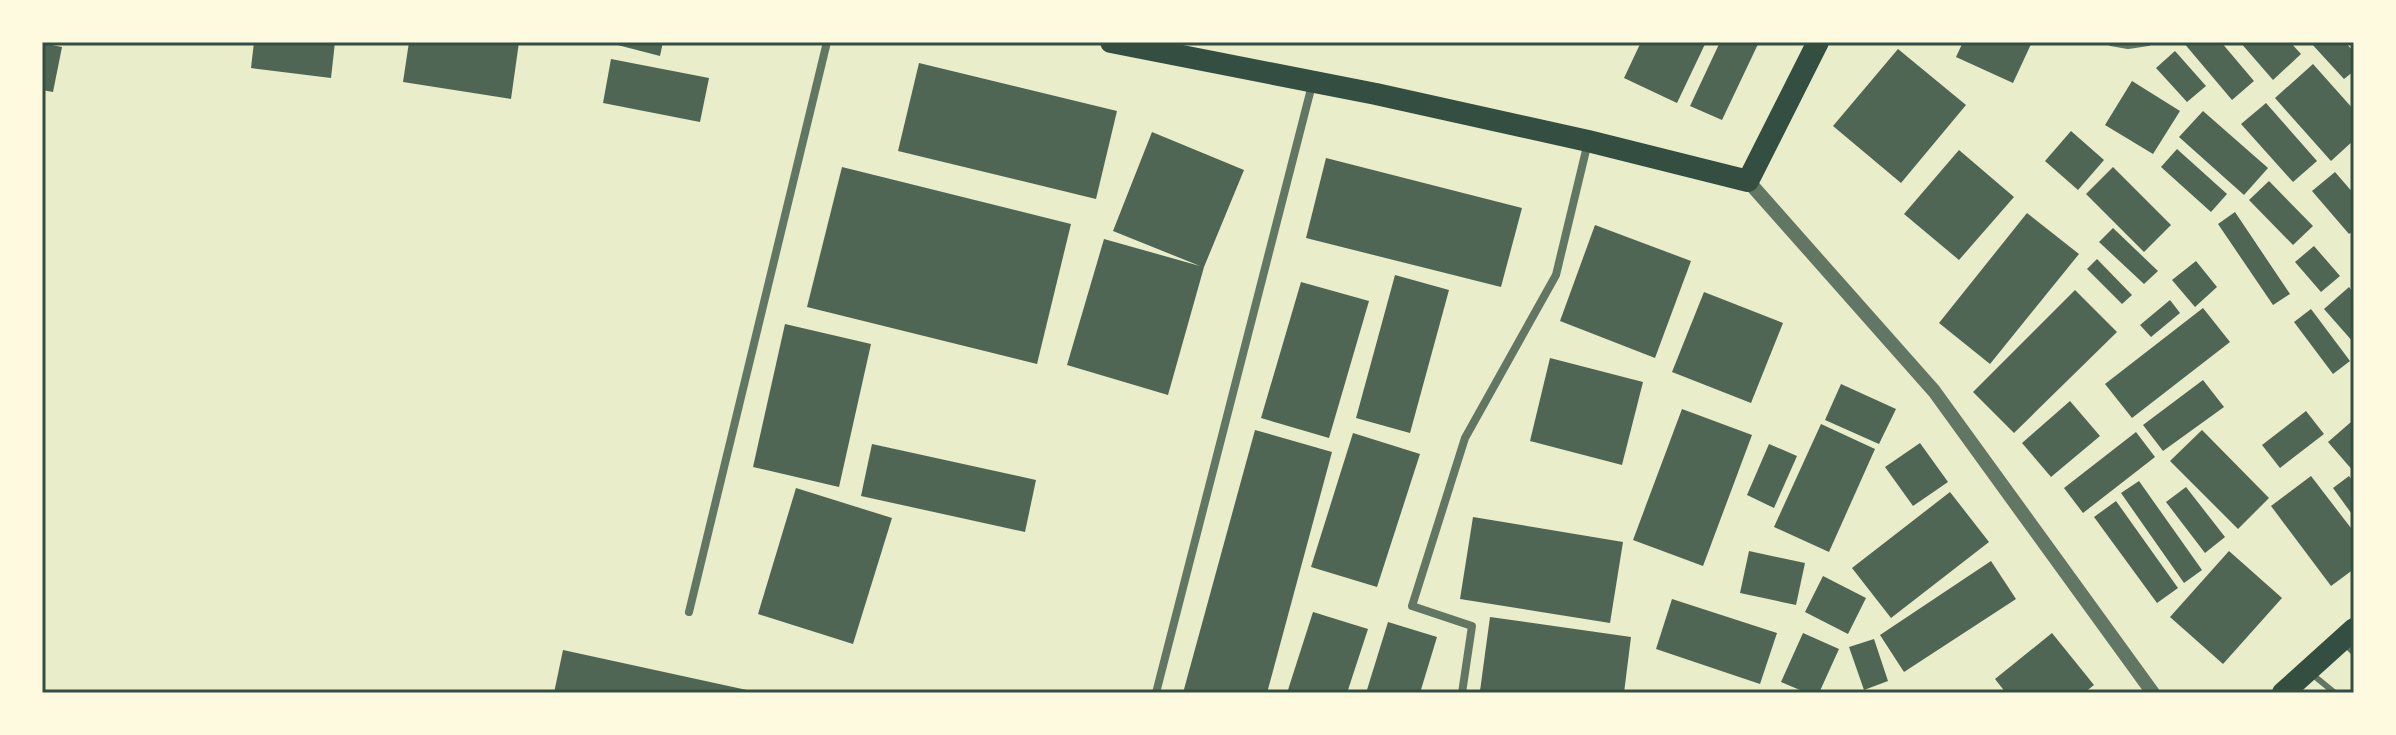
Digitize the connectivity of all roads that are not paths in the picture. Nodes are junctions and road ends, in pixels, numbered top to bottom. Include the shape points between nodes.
1 (827, 42) edge
2 (1111, 42) edge
3 (1818, 42) edge
4 (2111, 42) edge
5 (2148, 42) edge
6 (1162, 47) edge
7 (1313, 81) junction
8 (1588, 141) junction
9 (1748, 181) junction
10 (689, 612) dead end
11 (2350, 641) edge
12 (2307, 670) junction
13 (1156, 693) edge
14 (1462, 693) edge
15 (2153, 693) edge
16 (2283, 693) edge
17 (2335, 693) edge

1 - 10 street
2 - 6 highway
3 - 9 highway
4 - 5 street
6 - 7 highway
7 - 8 highway
7 - 13 street
8 - 9 highway
8 - 14 street via 1556,275 1465,438 1412,606 1472,626
9 - 15 street via 1934,391
11 - 12 highway
12 - 16 highway
12 - 17 lane

